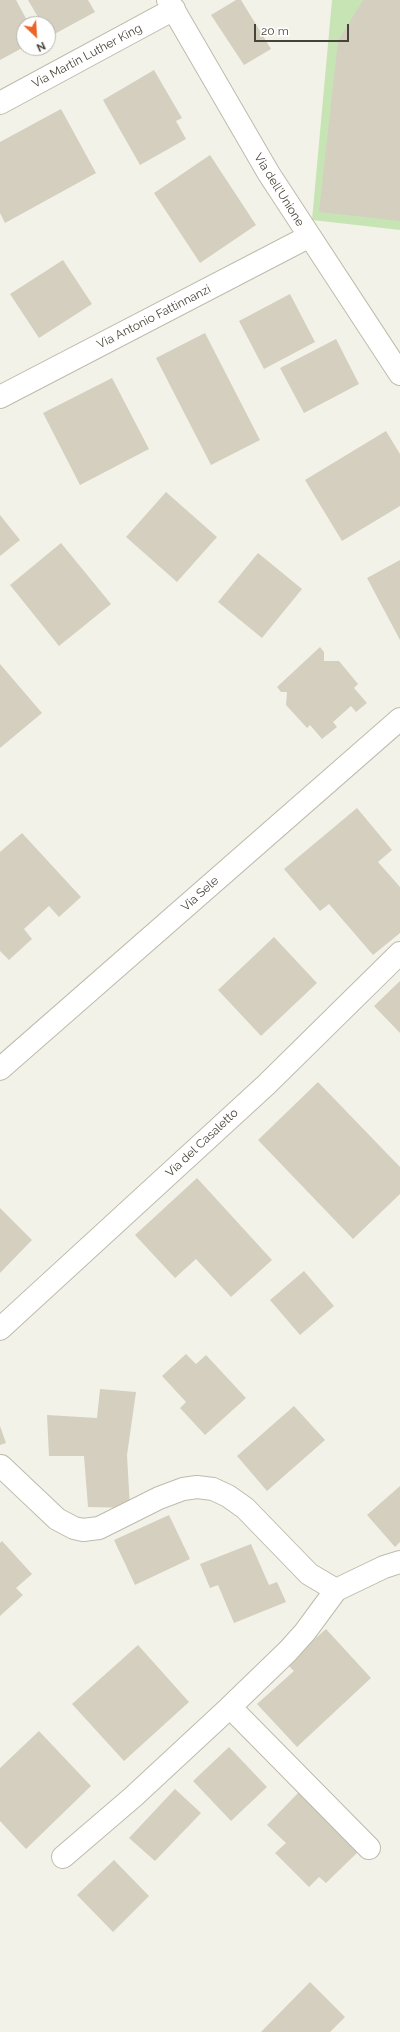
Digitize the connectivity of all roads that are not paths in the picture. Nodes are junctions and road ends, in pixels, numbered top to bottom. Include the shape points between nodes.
1 (171, 5) edge
2 (0, 103) edge
3 (308, 237) junction
4 (400, 374) edge
5 (0, 397) edge
6 (400, 719) edge
7 (400, 953) edge
8 (0, 1069) edge
9 (0, 1329) edge
10 (1, 1466) edge
11 (400, 1562) edge
12 (336, 1590) junction
13 (230, 1707) junction
14 (369, 1848) dead end
15 (63, 1857) dead end

1 - 2 street, Via Martin Luther King
1 - 3 street, Via dell'Unione via 233,116
3 - 4 street, Via dell'Unione
3 - 5 street, Via Antonio Fattinnanzi
6 - 8 street, Via Sele
7 - 9 street, Via del Casaletto via 266,1085
10 - 12 street via 57,1519 83,1530 107,1525 176,1491 197,1487 213,1489 245,1508 309,1574
11 - 12 street
12 - 13 street via 288,1651
13 - 14 street
13 - 15 street via 133,1797

